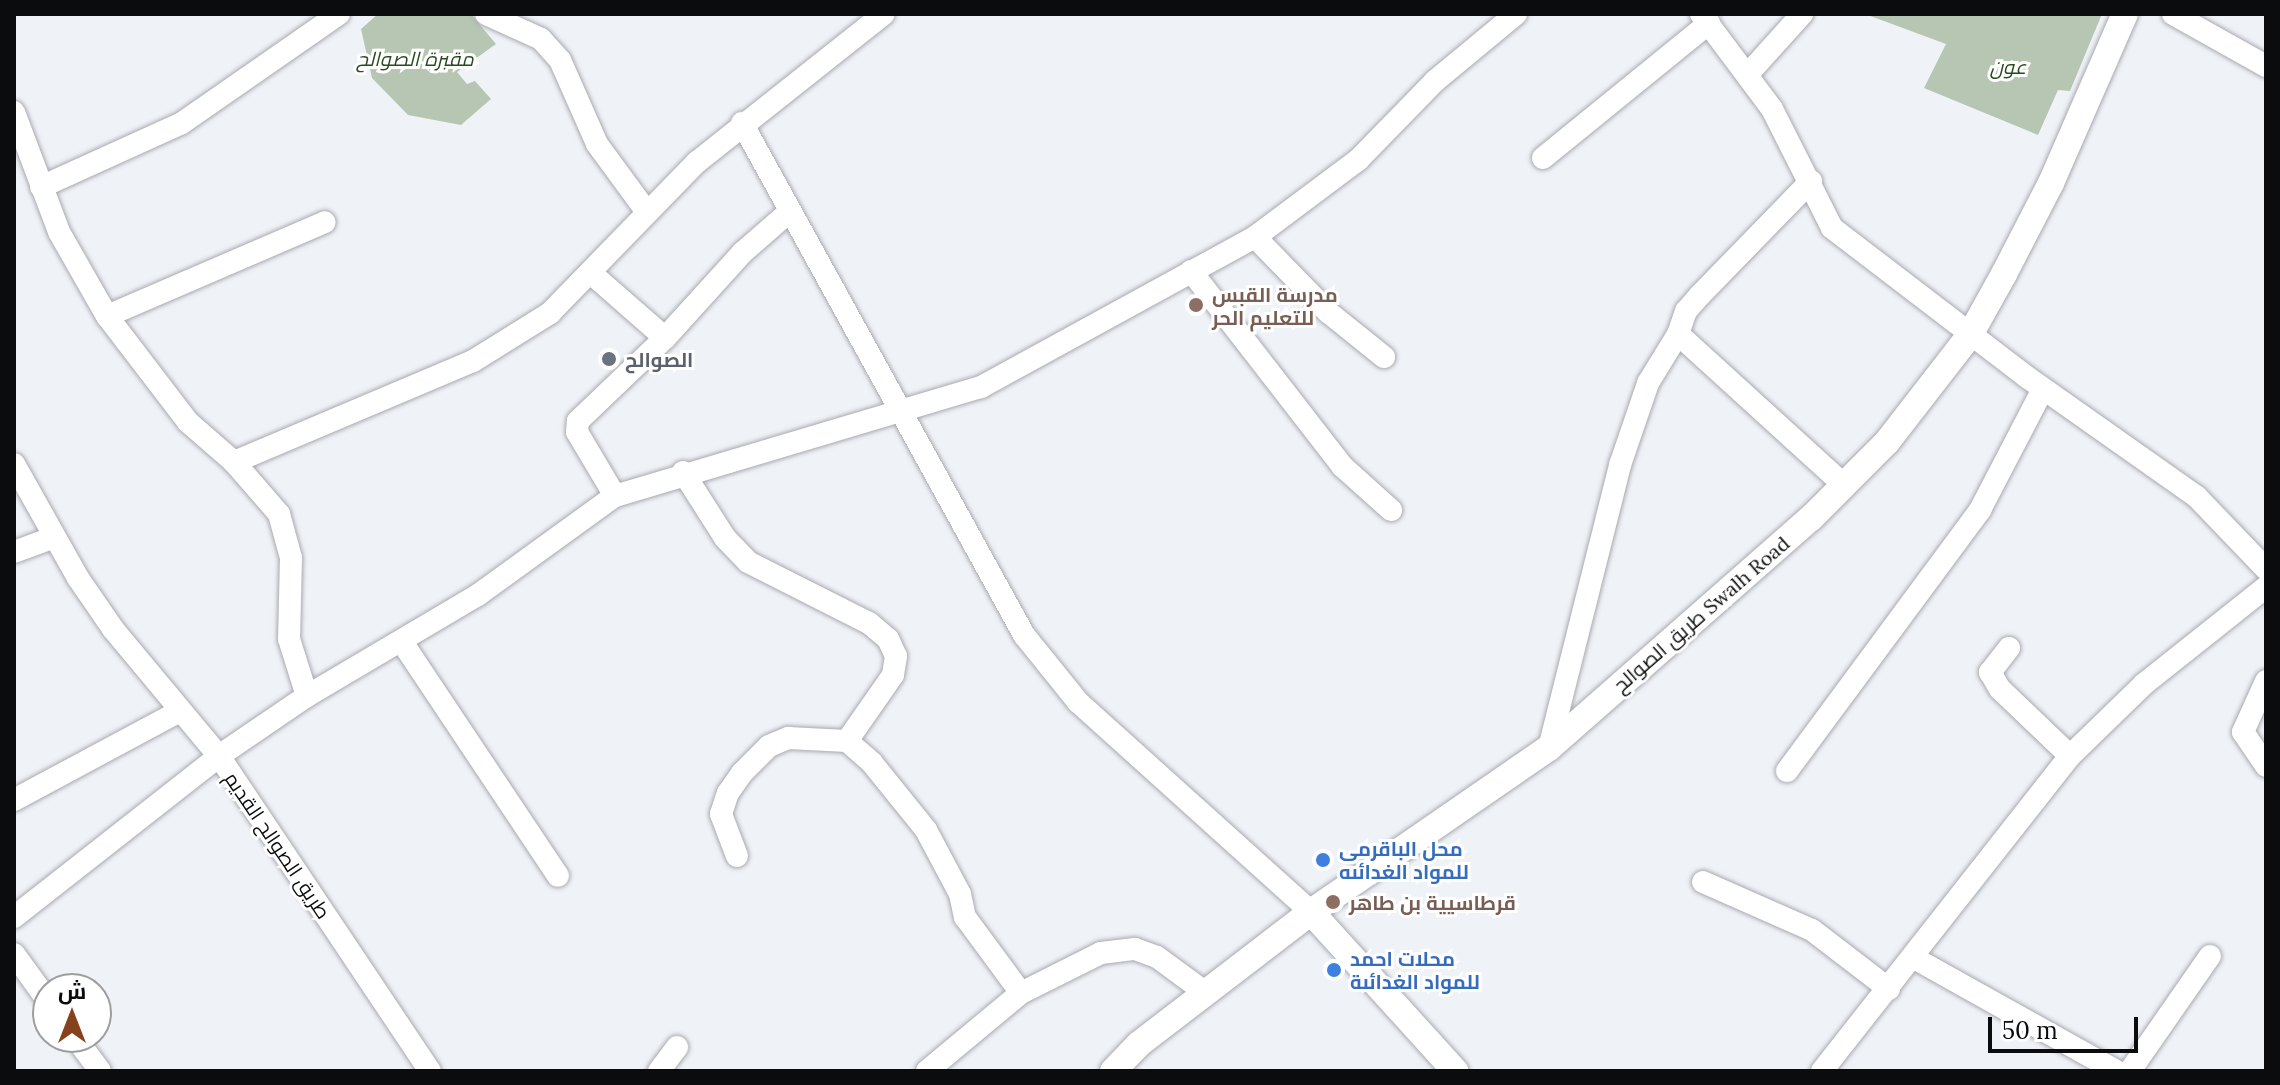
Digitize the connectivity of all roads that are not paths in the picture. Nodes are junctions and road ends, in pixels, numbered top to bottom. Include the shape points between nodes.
1 (339, 14) edge
2 (486, 14) edge
3 (884, 14) edge
4 (1516, 14) edge
5 (1802, 14) edge
6 (2125, 14) edge
7 (2173, 14) edge
8 (1705, 19) edge
9 (2266, 66) edge
10 (1748, 74) junction
11 (14, 112) edge
12 (742, 123) junction
13 (21, 156) edge
14 (1543, 158) dead end
15 (1811, 181) junction
16 (41, 187) junction
17 (647, 212) junction
18 (789, 212) junction
19 (325, 222) dead end
20 (1255, 237) junction
21 (1191, 271) junction
22 (592, 274) junction
23 (107, 316) junction
24 (1678, 334) junction
25 (1970, 335) junction
26 (665, 338) junction
27 (1384, 357) dead end
28 (2043, 389) junction
29 (904, 412) junction
30 (234, 462) junction
31 (14, 464) edge
32 (683, 472) junction
33 (1844, 485) junction
34 (615, 496) junction
35 (1391, 510) dead end
36 (52, 538) junction
37 (14, 552) edge
38 (2266, 569) edge
39 (2266, 587) edge
40 (402, 642) junction
41 (2009, 648) dead end
42 (2266, 681) edge
43 (307, 696) junction
44 (180, 711) junction
45 (847, 741) junction
46 (1549, 748) junction
47 (219, 756) junction
48 (2070, 756) junction
49 (2266, 766) edge
50 (1787, 771) dead end
51 (14, 800) edge
52 (737, 856) dead end
53 (558, 876) dead end
54 (1703, 882) dead end
55 (1311, 912) junction
56 (14, 917) edge
57 (14, 954) edge
58 (2210, 956) dead end
59 (1914, 958) junction
60 (32, 979) edge
61 (1889, 989) junction
62 (1021, 993) junction
63 (1206, 993) junction
64 (677, 1047) dead end
65 (87, 1053) edge
66 (100, 1071) edge
67 (430, 1071) edge
68 (659, 1071) edge
69 (927, 1071) edge
70 (1113, 1071) edge
71 (1455, 1071) edge
72 (1822, 1071) edge
73 (2116, 1071) edge
74 (2130, 1071) edge

1 - 16 street via 182,123
2 - 17 street via 541,39 560,60 597,144
3 - 12 street
4 - 20 street via 1435,81 1358,160
5 - 10 street
6 - 25 street, طريق الصوالح Swalh Road via 2051,183
7 - 9 street
8 - 10 street
8 - 14 street
10 - 15 street
11 - 13 street
12 - 17 street
12 - 18 street
13 - 16 street
15 - 24 street via 1686,311
15 - 25 street via 1832,228
16 - 23 street via 59,232
17 - 22 street
18 - 26 street via 742,253
18 - 29 street
19 - 23 street
20 - 21 street
20 - 27 street via 1328,312
21 - 29 street via 981,387
21 - 35 street via 1342,466
22 - 26 street
22 - 30 street via 550,313 473,361
23 - 30 street via 188,422
24 - 33 street
24 - 46 street via 1648,383 1620,465
25 - 28 street
25 - 33 street, طريق الصوالح Swalh Road via 1887,442
26 - 34 street via 576,426
28 - 38 street via 2197,497
28 - 50 street via 1980,510
29 - 32 street
29 - 55 street via 986,573 1024,635 1078,702
30 - 43 street via 279,514 288,535 289,639
31 - 36 street
32 - 34 street
32 - 45 street via 725,538 748,562 869,623 888,639 896,656 893,675
33 - 46 street, طريق الصوالح Swalh Road
34 - 40 street via 478,595
36 - 37 street
36 - 44 street via 113,629
39 - 48 street via 2144,684
40 - 43 street
40 - 53 street
41 - 48 street via 1990,672 2000,689
42 - 49 street via 2243,732
43 - 47 street
44 - 47 street
44 - 51 street
45 - 52 street via 788,738 769,746 742,773 721,814
45 - 62 street via 872,763 926,830 960,894 965,917
46 - 55 street, طريق الصوالح Swalh Road
47 - 56 street, طريق الصوالح القديم
47 - 67 street, طريق الصوالح القديم
48 - 59 street
54 - 61 street via 1812,930
55 - 63 street, طريق الصوالح Swalh Road
55 - 71 street
57 - 60 street
58 - 74 street
59 - 61 street
59 - 73 street
61 - 72 street
62 - 63 street via 1101,953 1135,949 1157,957
62 - 69 street
63 - 70 street, طريق الصوالح Swalh Road
64 - 68 street
65 - 66 street

